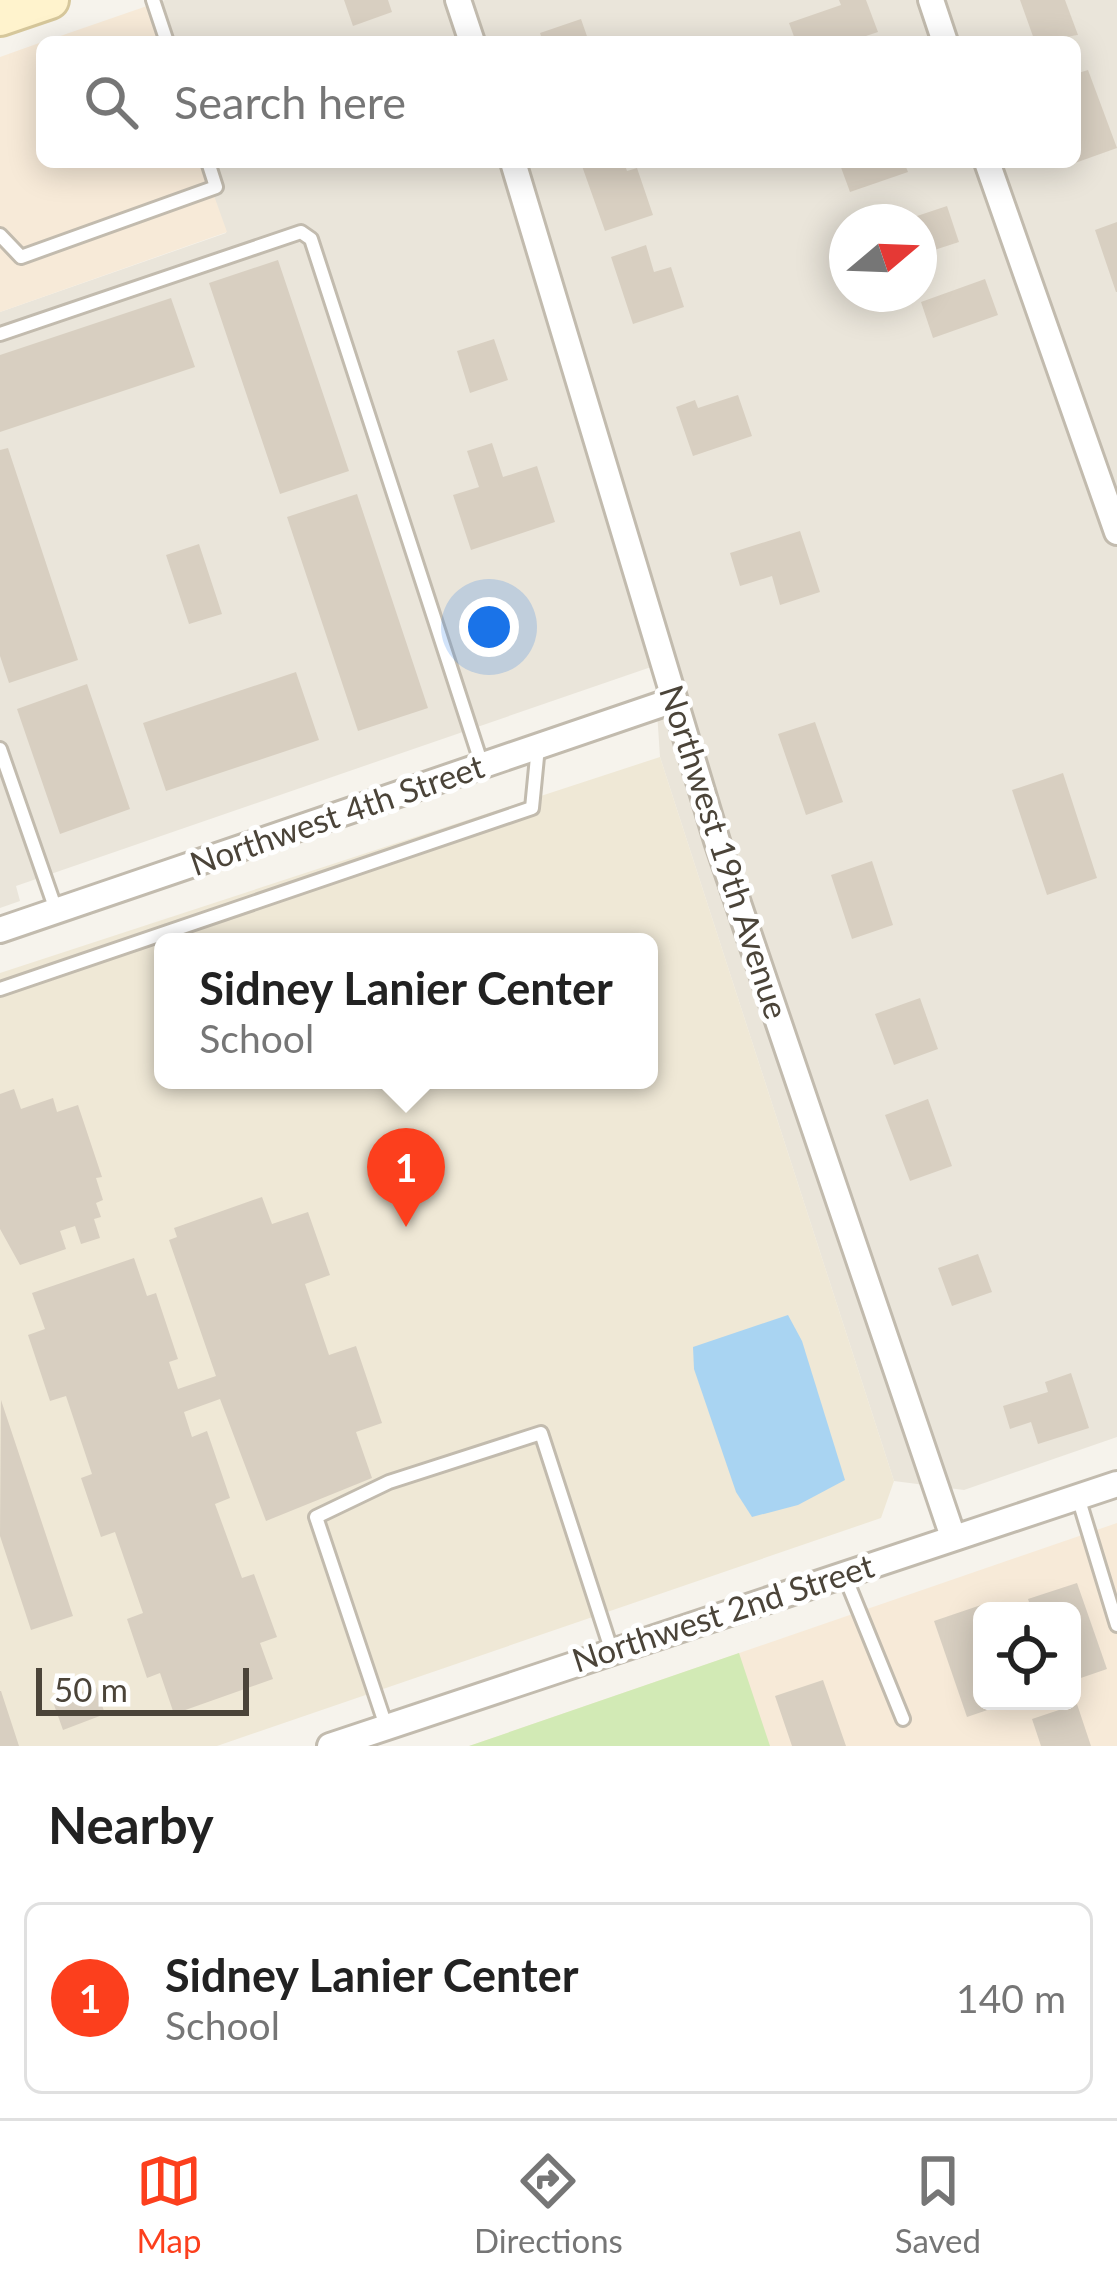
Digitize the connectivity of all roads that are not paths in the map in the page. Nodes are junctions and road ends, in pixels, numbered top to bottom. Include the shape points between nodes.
1 (50, 0) edge
2 (153, 0) edge
3 (458, 0) edge
4 (931, 0) edge
5 (0, 17) edge
6 (165, 36) edge
7 (470, 36) edge
8 (943, 36) edge
9 (210, 168) edge
10 (515, 168) edge
11 (989, 168) edge
12 (0, 235) edge
13 (0, 334) edge
14 (1117, 532) edge
15 (674, 700) junction
16 (538, 746) junction
17 (0, 749) edge
18 (482, 765) junction
19 (56, 910) junction
20 (0, 930) edge
21 (165, 933) edge
22 (154, 937) edge
23 (0, 989) edge
24 (1117, 1484) edge
25 (1078, 1497) junction
26 (953, 1537) junction
27 (844, 1573) junction
28 (1117, 1625) edge
29 (611, 1649) junction
30 (903, 1719) dead end
31 (386, 1726) junction
32 (330, 1746) edge

1 - 5 main road
2 - 6 lane
3 - 7 street
4 - 8 street
9 - 12 lane via 216,187 21,256
10 - 15 street, Northwest 19th Avenue
11 - 14 street
13 - 18 lane via 301,232 311,238
15 - 16 street, Northwest 4th Street
15 - 26 street, Northwest 19th Avenue
16 - 18 street, Northwest 4th Street
16 - 21 lane via 532,808
17 - 19 lane
18 - 19 street, Northwest 4th Street
19 - 20 street, Northwest 4th Street
22 - 23 lane
24 - 25 street, Northwest 2nd Street
25 - 26 street, Northwest 2nd Street
25 - 28 lane
26 - 27 street, Northwest 2nd Street
27 - 29 street, Northwest 2nd Street
27 - 30 lane
29 - 31 street, Northwest 2nd Street
29 - 31 lane via 541,1433 388,1482 316,1517
31 - 32 street, Northwest 2nd Street

